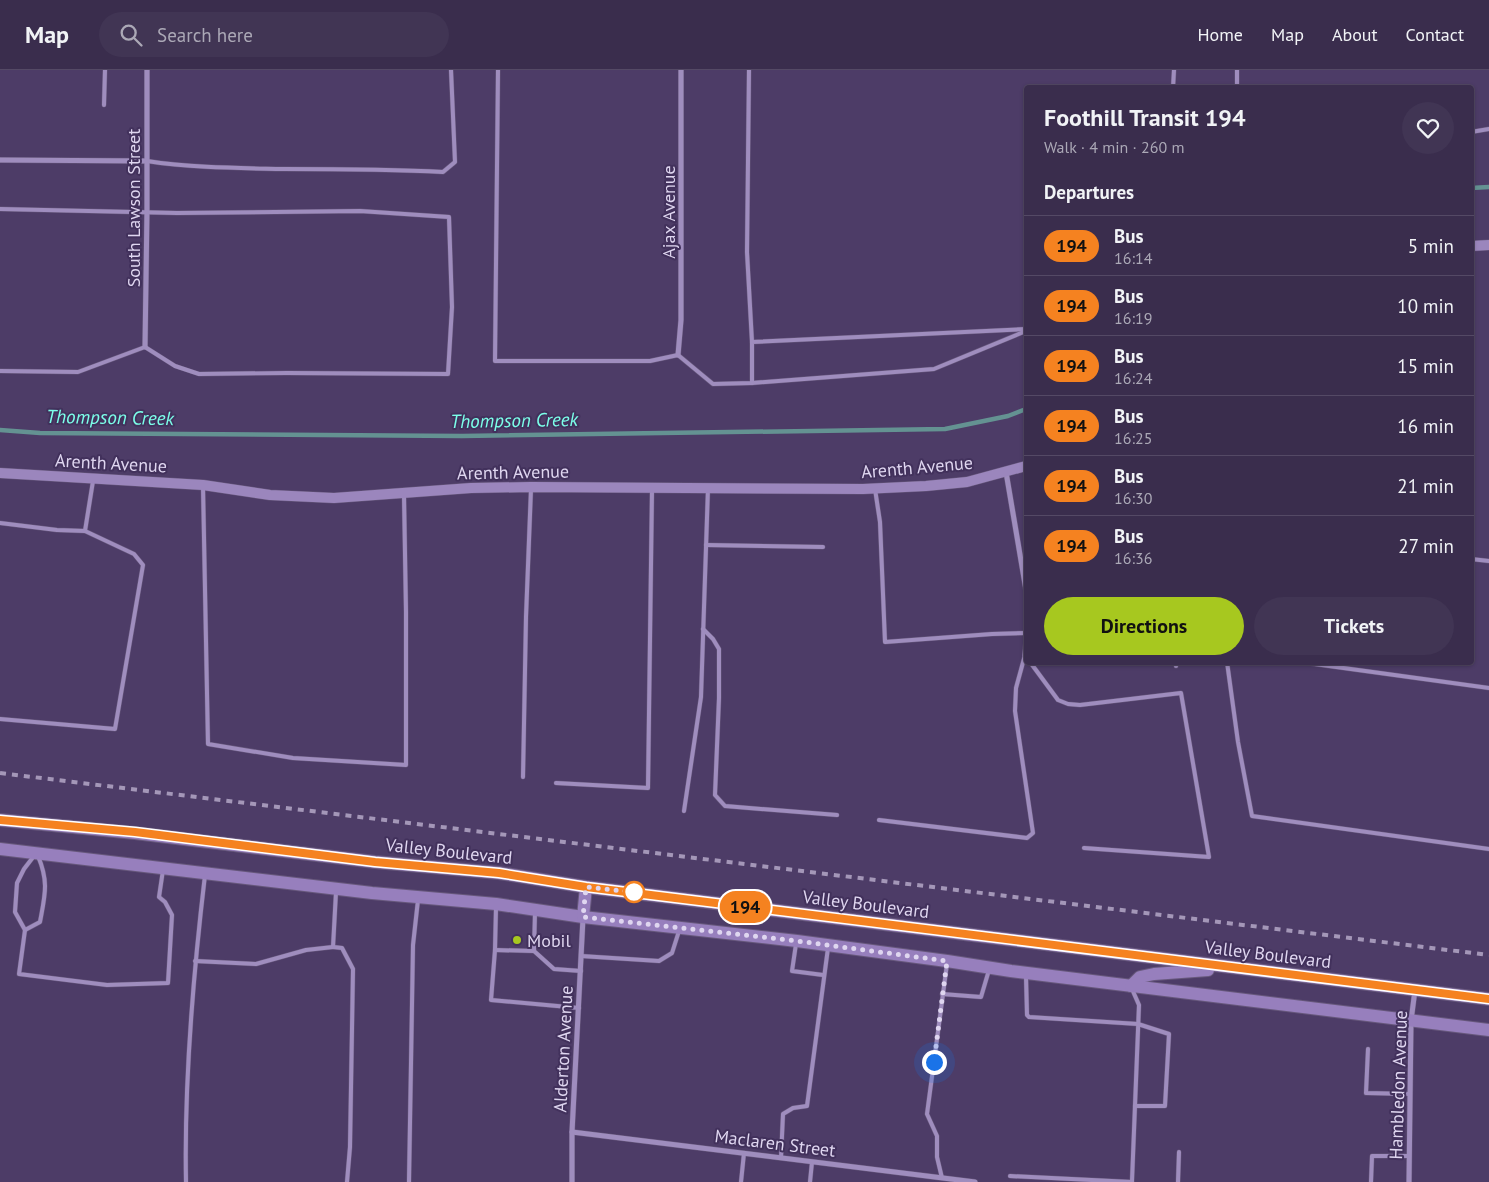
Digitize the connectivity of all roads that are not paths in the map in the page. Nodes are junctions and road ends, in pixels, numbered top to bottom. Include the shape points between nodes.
1 (104, 70) edge
2 (147, 70) edge
3 (451, 70) edge
4 (498, 70) edge
5 (681, 70) edge
6 (749, 70) edge
7 (1174, 70) edge
8 (1237, 70) edge
9 (1173, 85) edge
10 (1237, 85) edge
11 (104, 105) dead end
12 (1489, 129) edge
13 (1474, 132) edge
14 (0, 160) edge
15 (147, 161) junction
16 (0, 209) edge
17 (148, 212) junction
18 (1489, 245) edge
19 (1474, 246) edge
20 (1024, 330) edge
21 (1024, 331) edge
22 (752, 342) junction
23 (145, 347) junction
24 (678, 355) junction
25 (0, 371) edge
26 (752, 383) junction
27 (1024, 467) edge
28 (1006, 472) junction
29 (0, 473) edge
30 (94, 478) junction
31 (203, 485) junction
32 (531, 487) junction
33 (652, 488) junction
34 (708, 488) junction
35 (875, 489) junction
36 (404, 493) junction
37 (0, 523) edge
38 (85, 531) junction
39 (706, 545) junction
40 (823, 546) dead end
41 (1024, 551) edge
42 (1019, 552) junction
43 (1474, 559) edge
44 (1489, 561) edge
45 (1024, 579) edge
46 (703, 629) junction
47 (1024, 633) edge
48 (1024, 662) edge
49 (1032, 665) edge
50 (1227, 665) edge
51 (1322, 665) edge
52 (1489, 688) edge
53 (0, 719) edge
54 (523, 776) dead end
55 (556, 783) dead end
56 (684, 811) dead end
57 (837, 815) dead end
58 (0, 820) edge
59 (879, 820) dead end
60 (1084, 848) dead end
61 (0, 849) edge
62 (1489, 849) edge
63 (36, 853) junction
64 (164, 867) junction
65 (206, 872) junction
66 (586, 887) junction
67 (336, 888) junction
68 (418, 897) junction
69 (496, 904) junction
70 (535, 910) junction
71 (583, 917) junction
72 (680, 928) junction
73 (25, 930) junction
74 (797, 941) junction
75 (828, 946) junction
76 (333, 947) junction
77 (495, 950) junction
78 (534, 951) junction
79 (581, 956) junction
80 (196, 961) junction
81 (947, 961) junction
82 (989, 967) junction
83 (1238, 968) junction
84 (581, 971) junction
85 (1026, 973) junction
86 (823, 975) junction
87 (1131, 986) junction
88 (1415, 990) junction
89 (942, 994) junction
90 (1489, 999) edge
91 (579, 1008) junction
92 (1412, 1021) junction
93 (1138, 1024) junction
94 (1489, 1030) edge
95 (1368, 1049) dead end
96 (1410, 1094) junction
97 (1135, 1106) junction
98 (572, 1132) junction
99 (1178, 1152) dead end
100 (744, 1153) junction
101 (1409, 1156) junction
102 (781, 1158) junction
103 (812, 1162) junction
104 (1010, 1176) dead end
105 (942, 1178) junction
106 (1132, 1181) edge
107 (186, 1182) edge
108 (347, 1182) edge
109 (409, 1182) edge
110 (572, 1182) edge
111 (741, 1182) edge
112 (810, 1182) edge
113 (975, 1182) edge
114 (1178, 1182) edge
115 (1371, 1182) edge
116 (1409, 1182) edge

1 - 11 lane
2 - 15 street, South Lawson Street
3 - 15 lane via 454,162 443,172 218,168
4 - 24 lane via 495,361 650,361
5 - 24 street, Ajax Avenue via 681,320
6 - 22 lane via 747,252
7 - 9 lane
8 - 10 lane
12 - 13 lane
14 - 15 street
15 - 17 street, South Lawson Street
16 - 17 lane
17 - 23 street, South Lawson Street
17 - 23 lane via 360,211 448,217 452,307 448,374 199,374 175,366
18 - 19 street
20 - 22 lane
21 - 26 lane via 934,369
22 - 26 lane
23 - 25 lane via 78,372
24 - 26 lane via 713,384
27 - 28 street, Arenth Avenue
28 - 35 street, Arenth Avenue via 967,482
28 - 42 street
29 - 30 street, Arenth Avenue
30 - 31 street, Arenth Avenue
30 - 38 lane
31 - 36 street, Arenth Avenue via 334,498
31 - 36 lane via 208,744 293,758 406,765
32 - 33 street, Arenth Avenue
32 - 36 street, Arenth Avenue
32 - 54 lane
33 - 34 street, Arenth Avenue
33 - 55 lane via 648,788
34 - 35 street, Arenth Avenue
34 - 39 lane
35 - 47 lane via 880,522 885,642
37 - 38 lane
38 - 53 lane via 134,554 142,565 115,729
39 - 40 lane
39 - 46 lane
41 - 42 lane
42 - 45 street
43 - 44 lane
46 - 56 lane via 701,697
46 - 57 lane via 719,649 714,795 724,806
48 - 59 lane via 1016,688 1015,711 1033,833 1027,838
49 - 60 lane via 1058,700 1068,704 1181,693 1209,857
50 - 62 lane via 1252,816
51 - 52 lane
58 - 66 main road, Valley Boulevard via 499,873
61 - 63 main road
63 - 64 main road
63 - 73 lane via 17,883 15,912
63 - 73 lane via 44,871 46,892 40,922
64 - 65 main road
64 - 73 lane via 159,897 172,915 168,982 107,985 19,974
65 - 67 main road
65 - 80 lane
66 - 71 main road
66 - 83 main road, Valley Boulevard
67 - 68 main road
67 - 76 lane
68 - 69 main road
68 - 109 lane via 413,945
69 - 70 main road
69 - 77 lane
70 - 71 main road
70 - 78 lane
71 - 72 main road
71 - 79 street, Alderton Avenue
72 - 74 main road
72 - 79 lane via 672,953 659,961
74 - 75 main road
74 - 86 lane via 792,971
75 - 81 main road
75 - 86 lane
76 - 80 lane via 306,950 256,964
76 - 108 lane via 342,948 353,969 351,1139
77 - 78 lane
77 - 91 lane via 491,1000
78 - 84 lane via 554,969
79 - 84 street, Alderton Avenue
80 - 107 lane via 185,1131
81 - 82 main road
81 - 89 lane
82 - 85 main road
82 - 89 lane via 981,997
83 - 87 main road via 1154,974 1140,977
83 - 88 main road, Valley Boulevard
84 - 91 street, Alderton Avenue
85 - 87 main road
85 - 93 lane via 1029,1017
86 - 102 lane via 807,1106 792,1108 783,1114
87 - 92 main road
87 - 93 lane via 1139,1006
88 - 90 main road, Valley Boulevard
88 - 92 street, Hambledon Avenue
89 - 105 lane via 927,1114 937,1136
91 - 98 street, Alderton Avenue
92 - 94 main road
92 - 96 street, Hambledon Avenue
93 - 97 lane
93 - 97 lane via 1169,1034 1165,1106
95 - 96 lane via 1366,1093
96 - 101 street, Hambledon Avenue
97 - 106 lane
98 - 100 street, Maclaren Street
98 - 110 street, Alderton Avenue
99 - 114 lane
100 - 102 street, Maclaren Street
100 - 111 lane
101 - 115 lane via 1372,1156
101 - 116 street, Hambledon Avenue
102 - 103 street, Maclaren Street
103 - 105 street, Maclaren Street
103 - 112 lane
104 - 106 lane
105 - 113 street, Maclaren Street

